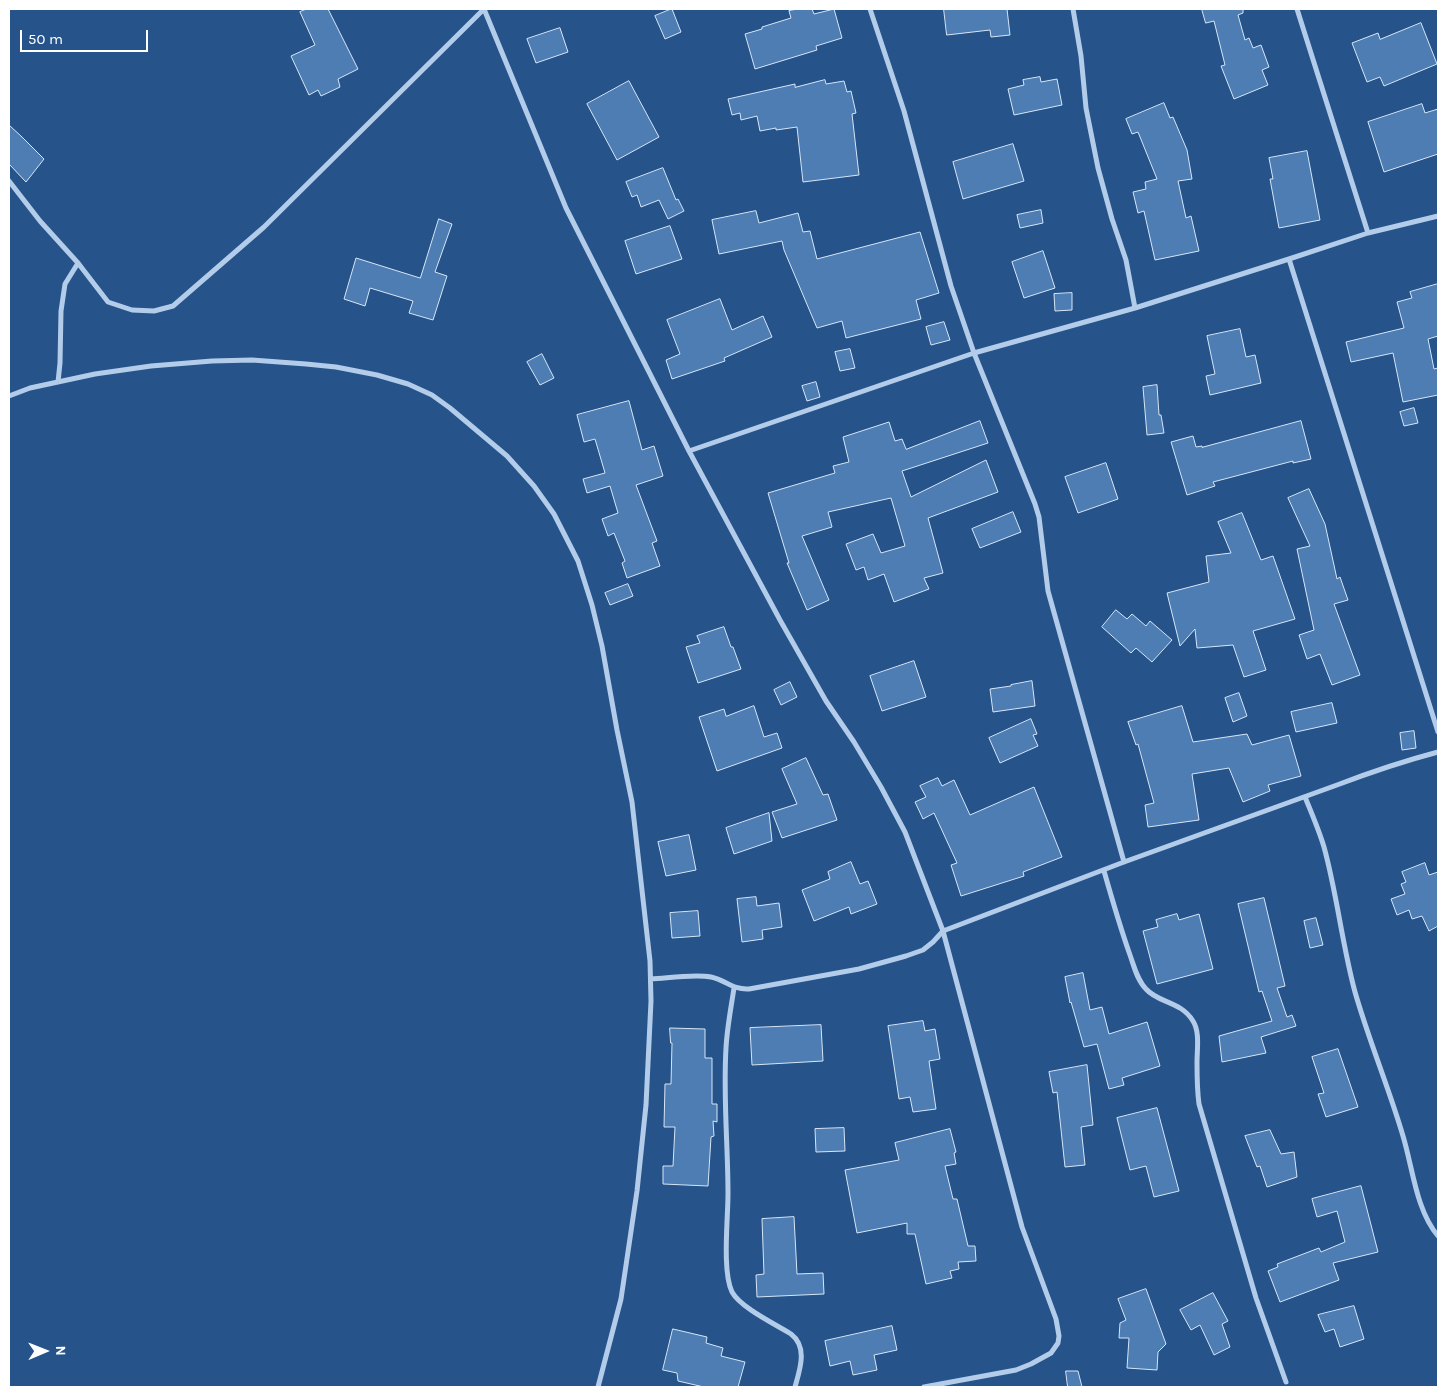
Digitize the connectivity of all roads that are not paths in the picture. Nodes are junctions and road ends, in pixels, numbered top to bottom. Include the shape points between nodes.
1 (870, 9) edge
2 (1073, 9) edge
3 (1297, 9) edge
4 (9, 181) edge
5 (1438, 216) edge
6 (1368, 233) junction
7 (1289, 260) junction
8 (78, 263) junction
9 (1135, 308) junction
10 (974, 353) junction
11 (58, 382) junction
12 (9, 396) edge
13 (689, 451) junction
14 (1438, 732) edge
15 (1438, 752) edge
16 (1305, 797) junction
17 (1124, 862) junction
18 (1104, 871) junction
19 (943, 932) junction
20 (651, 979) junction
21 (734, 988) junction
22 (1438, 1236) edge
23 (1286, 1382) dead end
24 (598, 1387) edge
25 (795, 1387) edge
26 (924, 1387) edge

1 - 10 street via 904,111 951,286
2 - 9 street via 1096,159 1126,260
3 - 6 street
4 - 8 street
5 - 6 street
6 - 7 street
7 - 9 street
7 - 14 street
8 - 11 street via 65,284 60,311
8 - 13 street via 108,302 132,310 154,311 173,306 264,227 484,9 566,208
9 - 10 street
10 - 13 street
10 - 17 street via 1039,517 1048,591
11 - 12 street
11 - 20 street via 151,366 212,361 252,360 336,367 377,375 432,394 507,456 554,514 578,561 592,605 632,802
13 - 19 street via 780,620 905,832
15 - 16 street
16 - 17 street
16 - 22 street via 1324,848 1356,993 1392,1099 1422,1210
17 - 18 street
18 - 19 street
18 - 23 street via 1138,978 1150,994 1181,1009 1196,1028 1199,1104 1256,1298
19 - 21 street via 923,950 897,959 779,984
19 - 26 street via 1022,1227 1056,1319 1059,1336 1051,1353 1016,1370
20 - 21 street via 703,976 718,979
20 - 24 street via 646,1105 638,1191 621,1299
21 - 25 street via 728,1026 725,1087 729,1283 736,1299 797,1338 801,1360

